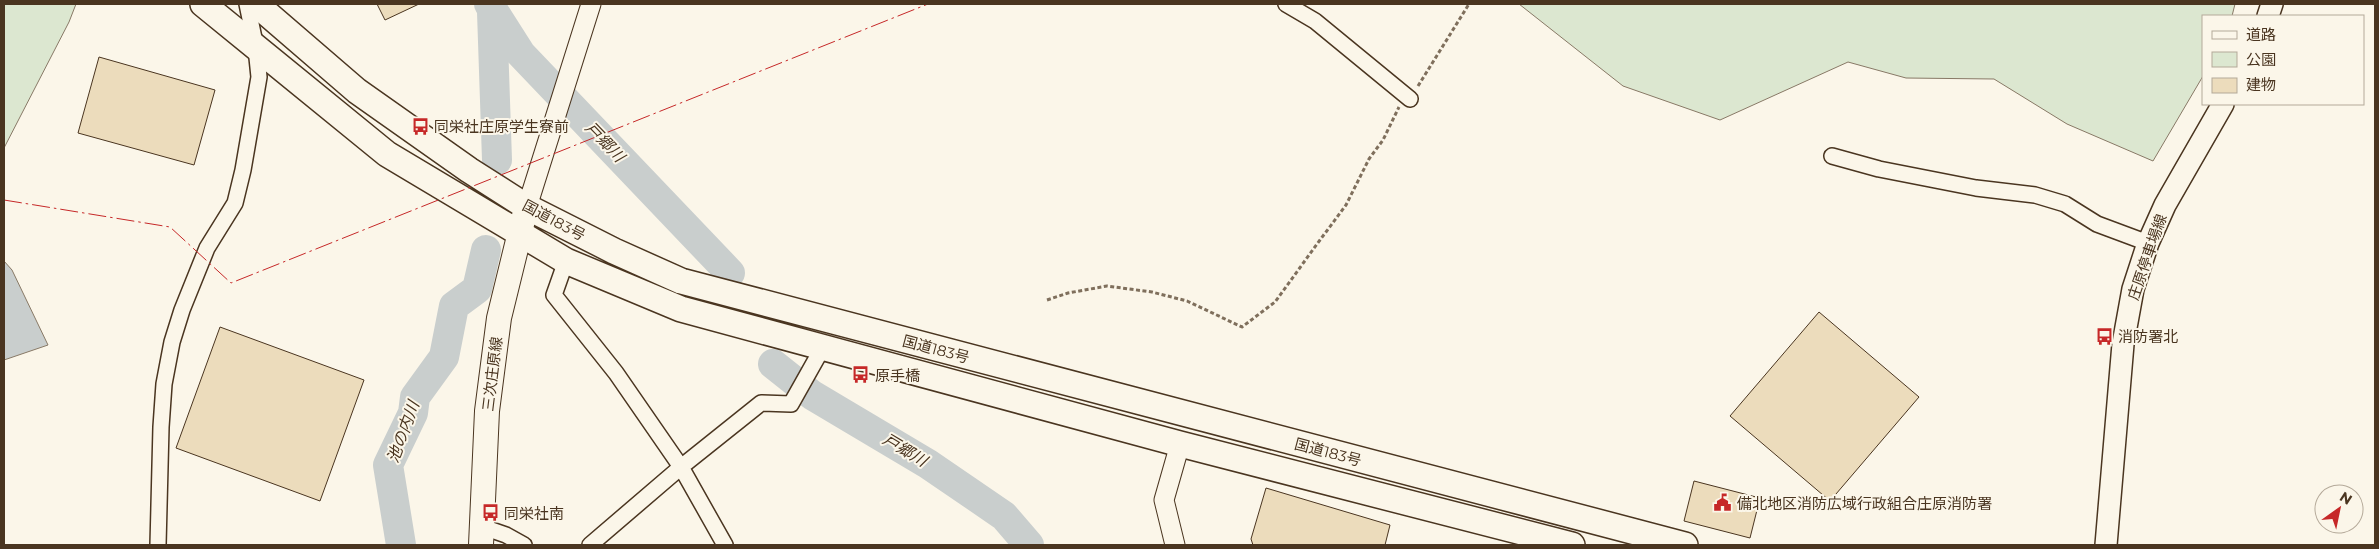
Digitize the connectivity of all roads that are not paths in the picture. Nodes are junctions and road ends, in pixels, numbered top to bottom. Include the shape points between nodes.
1 (203, 4) edge
2 (247, 4) edge
3 (256, 4) edge
4 (591, 4) edge
5 (1286, 4) edge
6 (256, 48) junction
7 (1410, 99) road end
8 (2222, 105) edge
9 (1832, 156) dead end
10 (527, 207) junction
11 (520, 235) junction
12 (2148, 243) junction
13 (566, 261) junction
14 (823, 347) junction
15 (1180, 444) junction
16 (681, 467) junction
17 (1558, 513) junction
18 (482, 536) edge
19 (1558, 543) edge
20 (158, 545) edge
21 (524, 545) edge
22 (590, 545) edge
23 (725, 545) edge
24 (1175, 545) edge
25 (1685, 545) edge
26 (2106, 545) edge

1 - 6 highway, 国道183号
2 - 6 street
3 - 10 highway, 国道183号 via 357,91 468,170
4 - 10 street
5 - 7 street via 1315,21
6 - 11 highway, 国道183号 via 387,154
6 - 20 street via 259,77 235,202 207,248 172,342 164,384 161,427
8 - 12 main road, 庄原停車場線 via 2165,205
9 - 12 street via 1976,188 2035,195 2065,204 2097,224
10 - 11 main road, 三次庄原線
10 - 17 highway, 国道183号 via 681,281
11 - 13 highway, 国道183号
11 - 18 main road, 三次庄原線 via 499,318 488,411
12 - 26 main road, 庄原停車場線 via 2133,289 2123,344
13 - 14 highway, 国道183号 via 681,309
13 - 16 street via 554,295 616,373
14 - 15 highway, 国道183号
14 - 16 street via 791,404 761,403
15 - 19 highway, 国道183号
15 - 24 street via 1164,500
16 - 22 street
16 - 23 street
17 - 19 street
17 - 25 highway, 国道183号
18 - 21 street via 506,535

